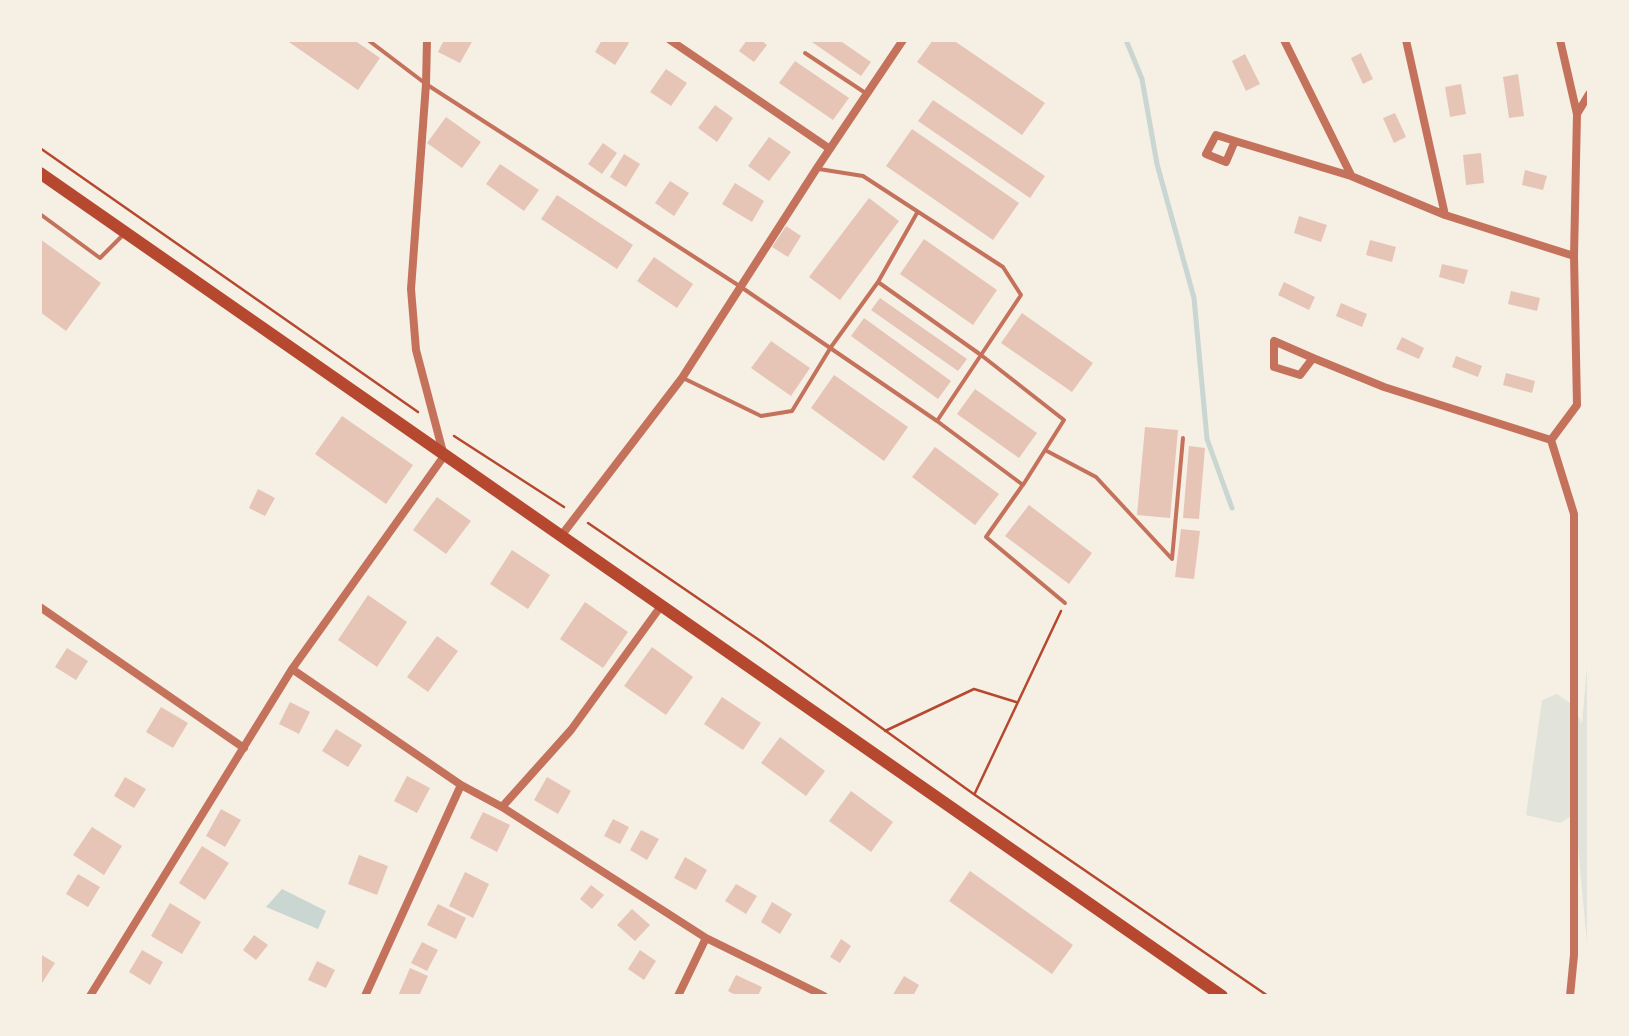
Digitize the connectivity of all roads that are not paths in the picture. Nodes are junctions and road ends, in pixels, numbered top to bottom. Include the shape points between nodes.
1 (368, 40) edge
2 (427, 40) edge
3 (670, 40) edge
4 (902, 40) edge
5 (1284, 40) edge
6 (1406, 40) edge
7 (1560, 40) edge
8 (804, 53) dead end
9 (426, 84) junction
10 (866, 94) junction
11 (1589, 94) edge
12 (1577, 114) junction
13 (1235, 141) dead end
14 (830, 149) junction
15 (817, 168) junction
16 (1351, 176) junction
17 (43, 181) edge
18 (918, 212) junction
19 (40, 214) edge
20 (1444, 215) junction
21 (126, 232) junction
22 (1574, 256) junction
23 (878, 282) junction
24 (741, 286) junction
25 (831, 346) junction
26 (981, 355) junction
27 (1313, 358) junction
28 (682, 378) junction
29 (938, 421) junction
30 (1183, 438) dead end
31 (1550, 440) junction
32 (1045, 450) junction
33 (444, 456) junction
34 (1023, 485) junction
35 (562, 536) junction
36 (1065, 603) road end
37 (660, 606) junction
38 (40, 607) edge
39 (292, 670) junction
40 (244, 748) junction
41 (461, 785) junction
42 (502, 807) junction
43 (706, 938) junction
44 (90, 996) edge
45 (365, 996) edge
46 (678, 996) edge
47 (824, 996) edge
48 (1222, 996) edge
49 (1570, 996) edge

1 - 9 lane
2 - 9 street
3 - 14 street
4 - 10 street
5 - 16 street
6 - 20 street
7 - 12 street
8 - 10 lane
9 - 24 lane
9 - 33 street via 411,289 416,350
10 - 14 street
11 - 12 street
12 - 22 street
13 - 16 street
14 - 15 street
15 - 18 lane via 863,176
15 - 24 street
16 - 20 street
17 - 21 main road
18 - 23 lane
18 - 26 lane via 1004,267 1020,294
19 - 21 lane via 100,258
20 - 22 street
21 - 33 main road
22 - 31 street via 1577,404
23 - 25 lane
23 - 26 lane
24 - 25 lane
24 - 28 street
25 - 28 lane via 792,410 761,416
25 - 29 lane
26 - 29 lane
26 - 32 lane via 1064,420
27 - 27 street via 1300,376 1274,367 1274,341
27 - 31 street
28 - 35 street
29 - 34 lane
30 - 32 lane via 1172,558 1096,477
31 - 49 street via 1574,514
32 - 34 lane
33 - 35 main road
33 - 39 street
34 - 36 lane via 986,537
35 - 37 main road
37 - 42 street via 572,730
37 - 48 main road
38 - 40 street
39 - 40 street
39 - 41 street
40 - 44 street
41 - 42 street
41 - 45 street
42 - 43 street
43 - 46 street
43 - 47 street

